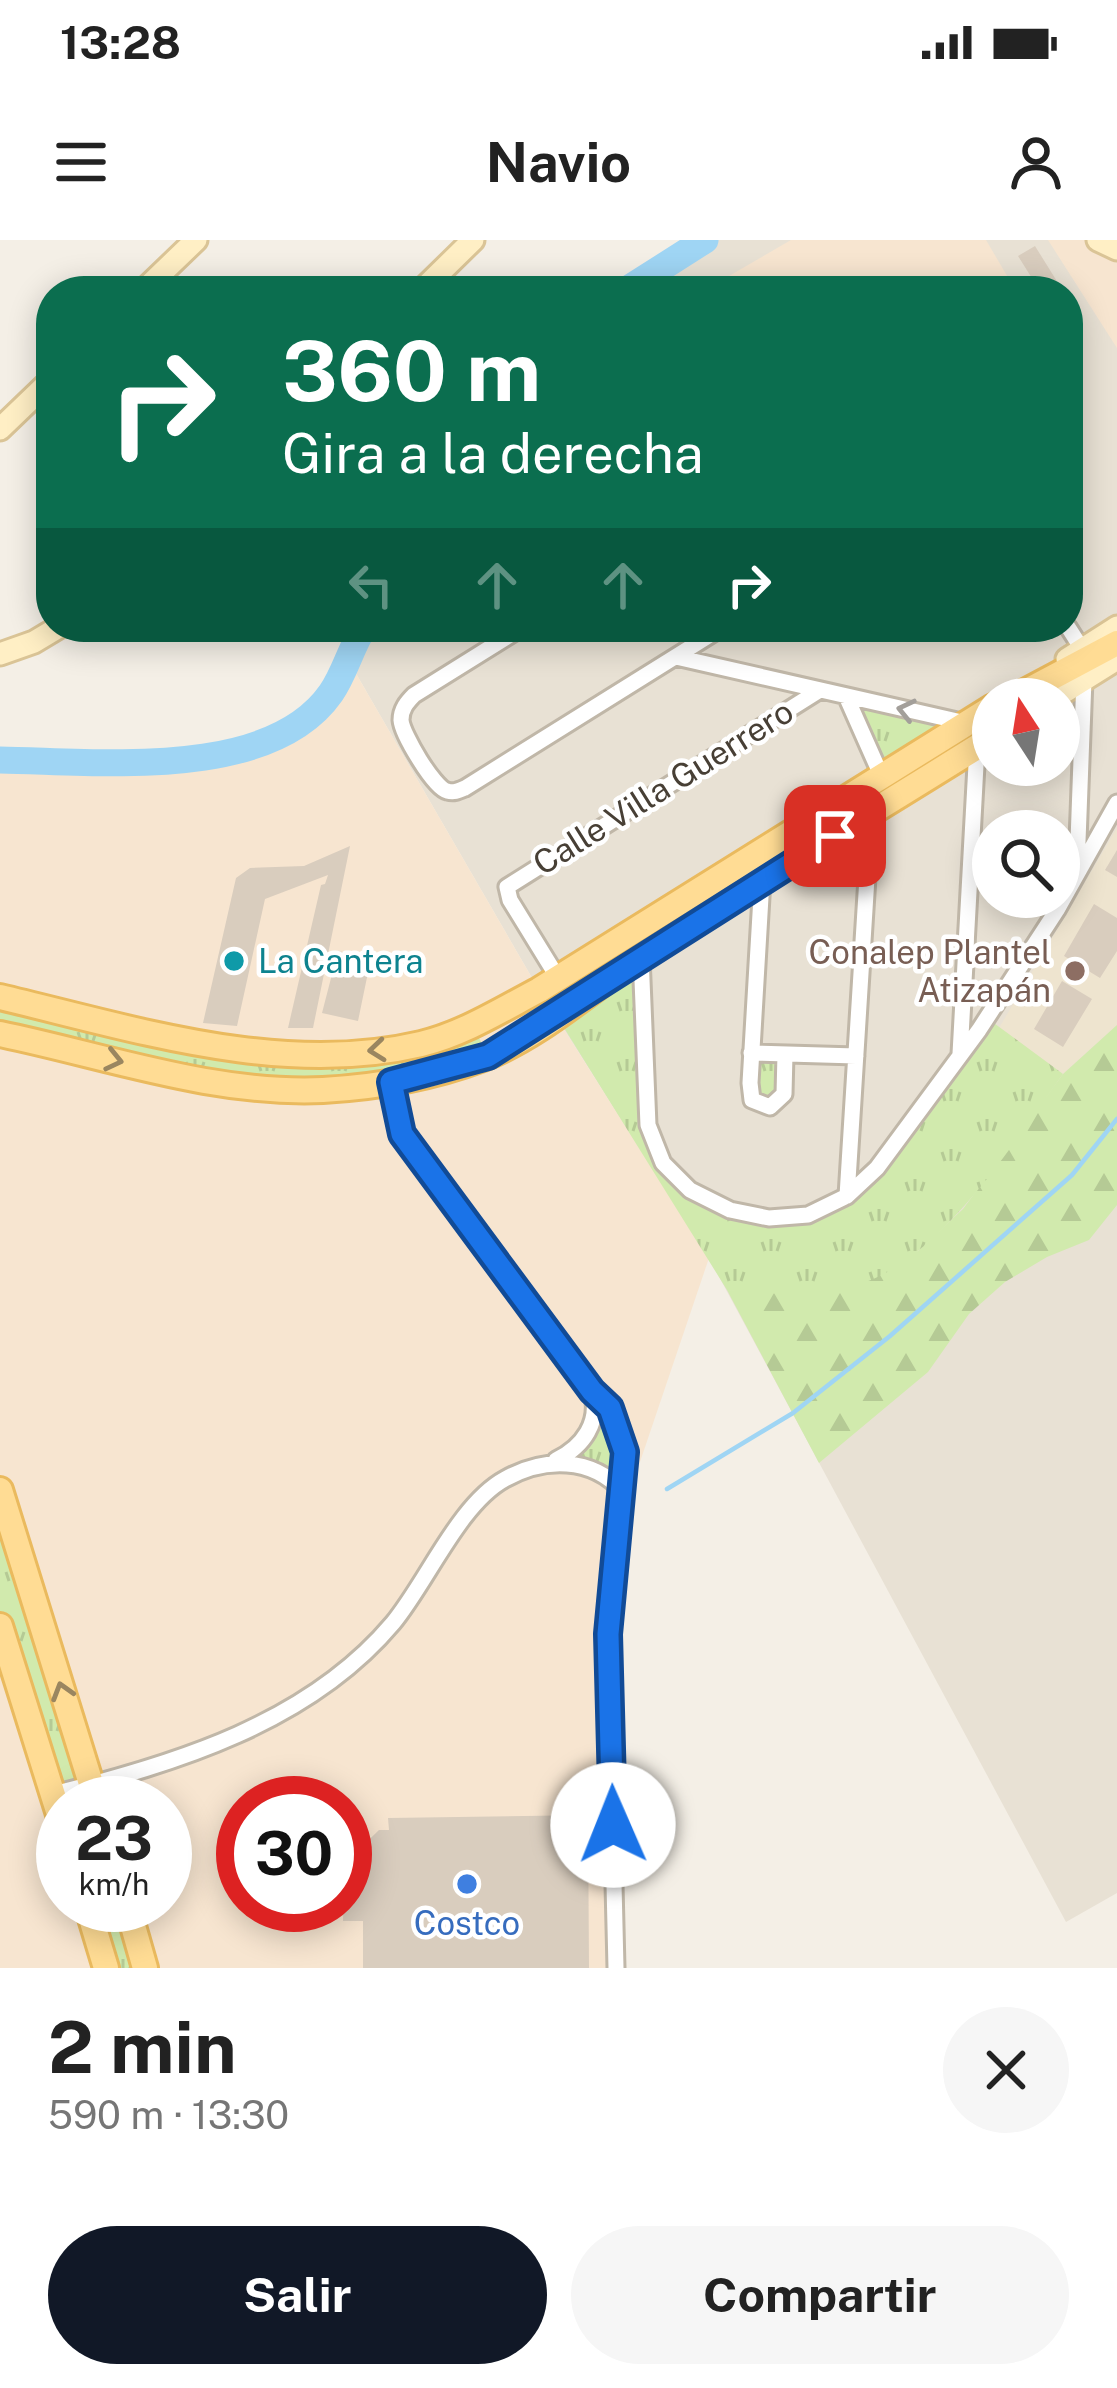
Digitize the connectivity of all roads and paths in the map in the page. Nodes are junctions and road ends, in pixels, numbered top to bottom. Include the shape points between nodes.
1 (473, 240) edge
2 (1097, 240) edge
3 (193, 241) edge
4 (1117, 249) edge
5 (158, 276) edge
6 (436, 276) edge
7 (36, 394) edge
8 (0, 429) edge
9 (1117, 627) edge
10 (36, 642) edge
11 (499, 642) edge
12 (700, 642) edge
13 (1078, 642) edge
14 (1117, 643) edge
15 (1082, 649) junction
16 (0, 654) edge
17 (1117, 656) edge
18 (676, 657) junction
19 (1040, 678) edge
20 (1067, 678) edge
21 (1075, 678) edge
22 (1084, 679) junction
23 (1080, 681) edge
24 (820, 690) junction
25 (846, 696) junction
26 (972, 719) edge
27 (966, 723) junction
28 (972, 750) edge
29 (881, 775) junction
30 (981, 786) edge
31 (1117, 803) edge
32 (1079, 810) edge
33 (871, 814) junction
34 (1080, 870) edge
35 (762, 880) junction
36 (1050, 918) edge
37 (640, 956) junction
38 (558, 978) junction
39 (0, 997) edge
40 (466, 1029) junction
41 (7, 1038) edge
42 (423, 1043) junction
43 (752, 1053) junction
44 (785, 1054) junction
45 (960, 1054) junction
46 (856, 1056) junction
47 (480, 1059) junction
48 (431, 1074) junction
49 (391, 1082) junction
50 (847, 1196) junction
51 (592, 1391) junction
52 (545, 1465) junction
53 (0, 1490) edge
54 (622, 1491) junction
55 (0, 1626) edge
56 (47, 1776) edge
57 (88, 1776) edge
58 (138, 1776) edge
59 (95, 1932) edge
60 (135, 1932) edge
61 (106, 1968) edge
62 (146, 1968) edge
63 (616, 1968) edge

1 - 6 street
2 - 4 street
3 - 5 street
7 - 8 street
9 - 15 street
10 - 16 street
11 - 18 street via 404,705 404,731 443,791 465,788
12 - 18 street
13 - 15 street
14 - 20 main road
15 - 19 street
17 - 21 main road
17 - 22 street
18 - 24 street
22 - 23 street
22 - 32 street
24 - 25 street
24 - 38 street, Calle Villa Guerrero via 507,887
27 -> 25 street
25 - 29 street
26 - 27 main road
27 - 29 main road
28 - 33 main road
29 - 38 main road
30 - 45 street
31 - 34 street
33 - 35 main road
33 - 46 street
35 - 37 main road
35 - 43 street
36 - 45 street
37 - 47 main road
37 - 50 street via 648,1125 662,1162 690,1190 769,1218 808,1215
38 - 40 main road
42 -> 39 main road via 291,1054
40 - 42 main road
40 - 47 main road
41 -> 49 main road via 272,1089
42 - 48 street
43 - 44 street
43 - 44 street via 752,1100 770,1107 784,1094
44 - 46 street
45 - 50 street via 877,1168
46 - 50 street
47 - 48 main road
48 - 49 main road
49 - 51 street via 402,1134
51 - 52 street via 588,1433 577,1449
51 - 54 street via 610,1408 625,1452
52 - 54 street via 594,1468
52 - 58 street via 507,1478 482,1498 389,1628 350,1665 292,1707
57 -> 53 main road
54 - 63 street via 608,1634
55 - 56 main road
59 - 61 main road
60 - 62 main road

